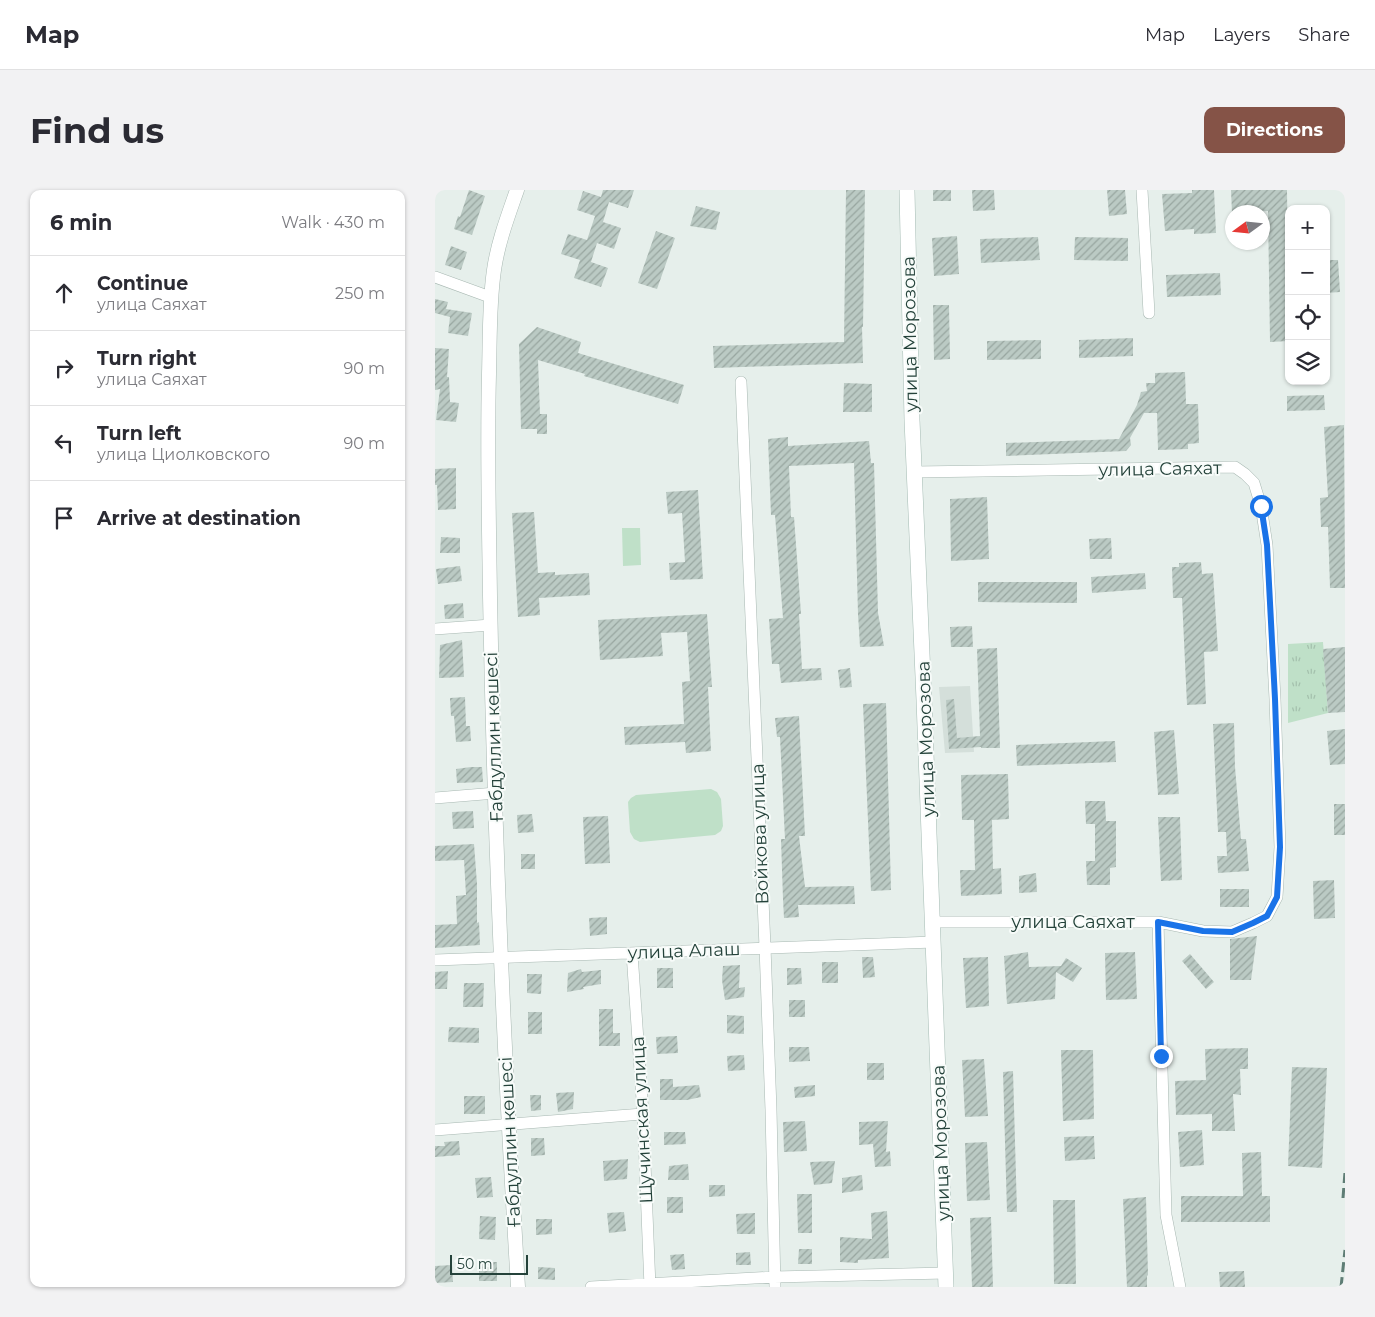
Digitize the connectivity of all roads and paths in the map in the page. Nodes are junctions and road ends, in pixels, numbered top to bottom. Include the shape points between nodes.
1 (517, 190) edge
2 (907, 190) edge
3 (1142, 190) edge
4 (435, 277) edge
5 (491, 298) junction
6 (1149, 313) dead end
7 (741, 382) dead end
8 (915, 472) junction
9 (491, 625) junction
10 (435, 629) edge
11 (496, 793) junction
12 (435, 798) edge
13 (933, 922) junction
14 (1158, 922) junction
15 (934, 942) junction
16 (765, 948) junction
17 (632, 953) junction
18 (501, 958) junction
19 (435, 960) edge
20 (643, 1114) junction
21 (508, 1124) junction
22 (435, 1130) edge
23 (946, 1280) edge
24 (775, 1282) edge
25 (650, 1285) edge
26 (518, 1287) edge
27 (591, 1287) edge
28 (1180, 1287) edge

1 - 5 street, Ғабдуллин көшесі via 501,236
2 - 8 main road, улица Морозова
3 - 6 street
4 - 5 street
5 - 9 street, Ғабдуллин көшесі via 487,452
7 - 16 street, Войкова улица
8 - 13 main road, улица Морозова
8 - 14 street, улица Саяхат via 1235,467 1254,484 1261,506 1267,554 1280,837 1277,897 1267,916 1232,932 1203,931
9 - 10 street
9 - 11 street, Ғабдуллин көшесі
11 - 12 street
11 - 18 street, Ғабдуллин көшесі
13 - 14 street, улица Саяхат
13 - 15 main road, улица Морозова
14 - 28 street via 1166,1215
15 - 16 street, улица Алаш
15 - 23 main road, улица Морозова
16 - 17 street, улица Алаш
16 - 24 street, Войкова улица
17 - 18 street, улица Алаш
17 - 20 street, Щучинская улица
18 - 19 street, улица Алаш
18 - 21 street, Ғабдуллин көшесі
20 - 21 street
20 - 25 street, Щучинская улица
21 - 22 street
21 - 26 street, Ғабдуллин көшесі
23 - 24 street
24 - 25 street
25 - 27 street

